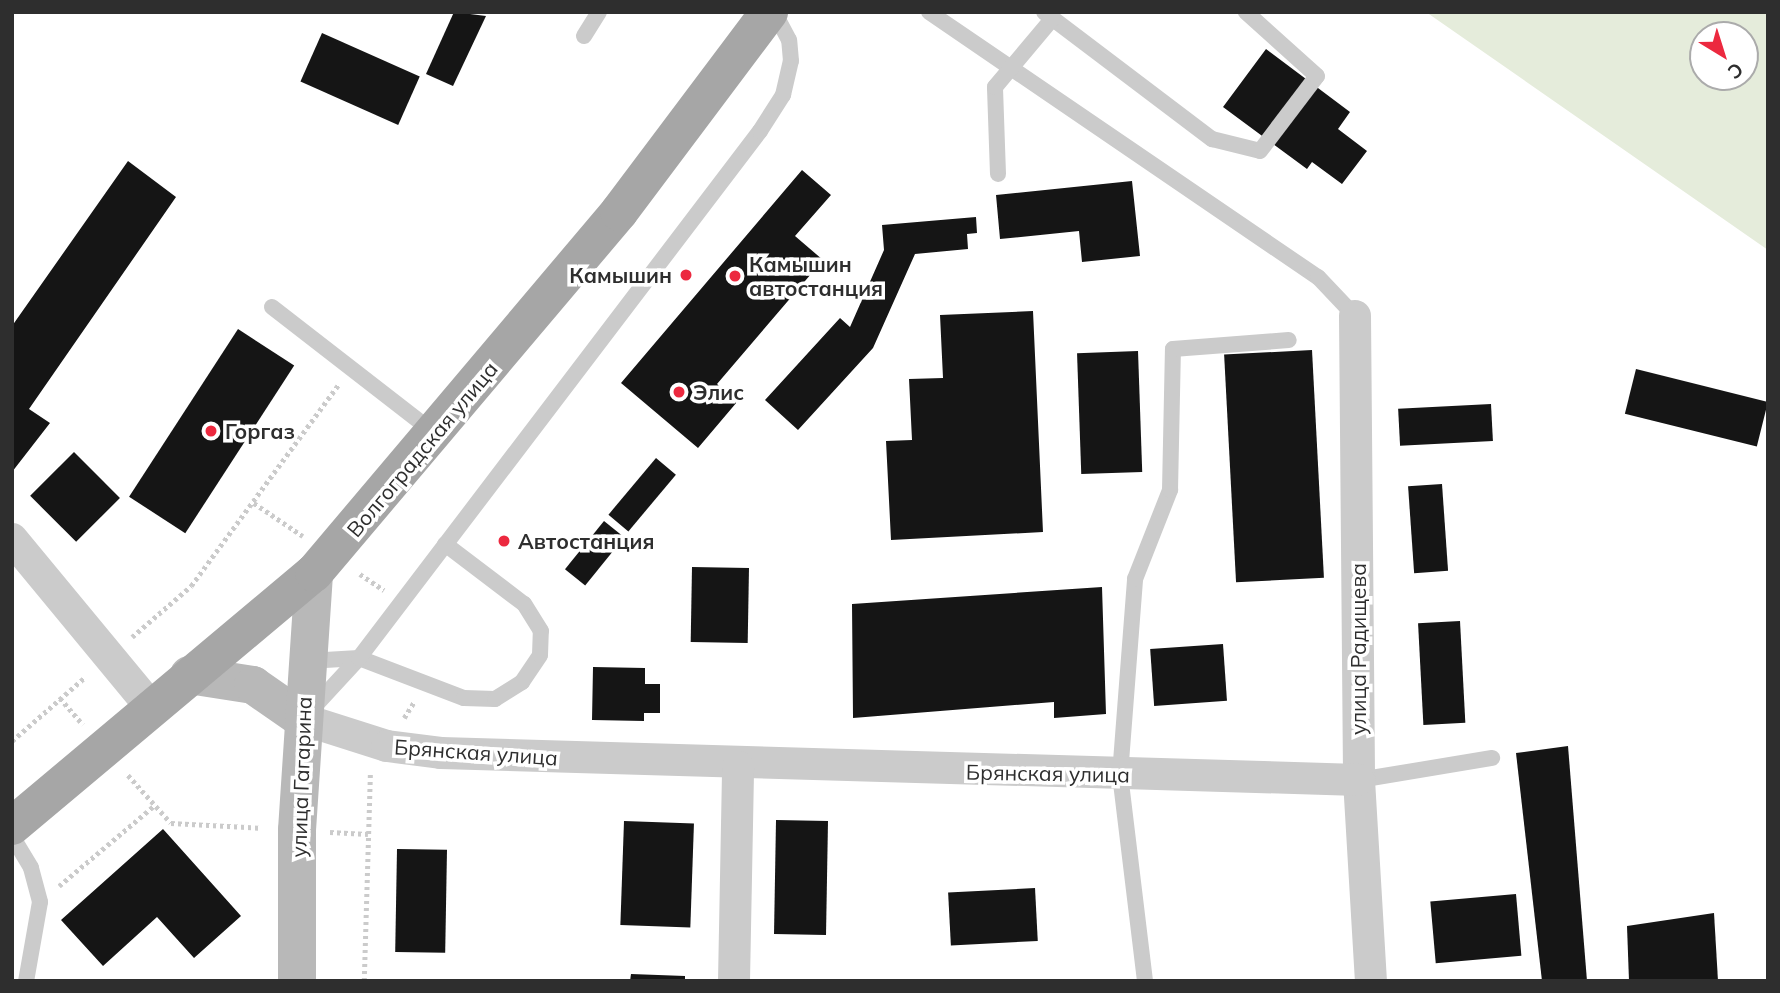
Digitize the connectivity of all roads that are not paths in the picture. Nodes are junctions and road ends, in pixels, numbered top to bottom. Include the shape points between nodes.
1 (599, 12) edge
2 (772, 12) edge
3 (929, 12) edge
4 (1246, 12) edge
5 (1048, 15) edge
6 (584, 36) dead end
7 (1011, 68) junction
8 (998, 174) dead end
9 (272, 307) dead end
10 (1356, 316) joint
11 (1289, 340) dead end
12 (437, 435) junction
13 (12, 539) edge
14 (445, 544) junction
15 (314, 573) junction
16 (359, 658) junction
17 (306, 661) junction
18 (189, 676) junction
19 (150, 706) junction
20 (302, 719) junction
21 (1492, 758) dead end
22 (738, 766) junction
23 (1120, 775) junction
24 (1359, 780) junction
25 (12, 826) edge
26 (12, 836) edge
27 (26, 981) edge
28 (297, 981) edge
29 (734, 981) edge
30 (1145, 981) edge
31 (1371, 981) edge

1 - 6 lane
2 - 12 main road, Волгоградская улица via 619,212
2 - 14 lane via 789,40 783,95
3 - 7 lane
4 - 5 lane via 1317,76 1260,151 1212,139
5 - 7 lane
7 - 8 lane via 995,86
7 - 10 lane via 1318,277
9 - 12 lane via 353,365
10 - 24 street, улица Радищева
11 - 23 lane via 1173,349 1170,490 1135,579
12 - 15 main road, Волгоградская улица
13 - 19 street
14 - 16 lane
14 - 16 lane via 524,604 541,631 540,655 522,682 495,699 464,698
15 - 17 main road, улица Гагарина
15 - 18 main road, Волгоградская улица
16 - 17 lane
16 - 20 lane
17 - 20 main road, улица Гагарина
18 - 19 main road, Волгоградская улица
18 - 20 main road via 253,685
19 - 25 main road, Волгоградская улица
20 - 22 street, Брянская улица via 387,746
20 - 28 main road, улица Гагарина
21 - 24 lane
22 - 23 street, Брянская улица
22 - 29 street
23 - 24 street, Брянская улица
23 - 30 lane
24 - 31 street, улица Радищева
26 - 27 lane via 31,868 40,902

